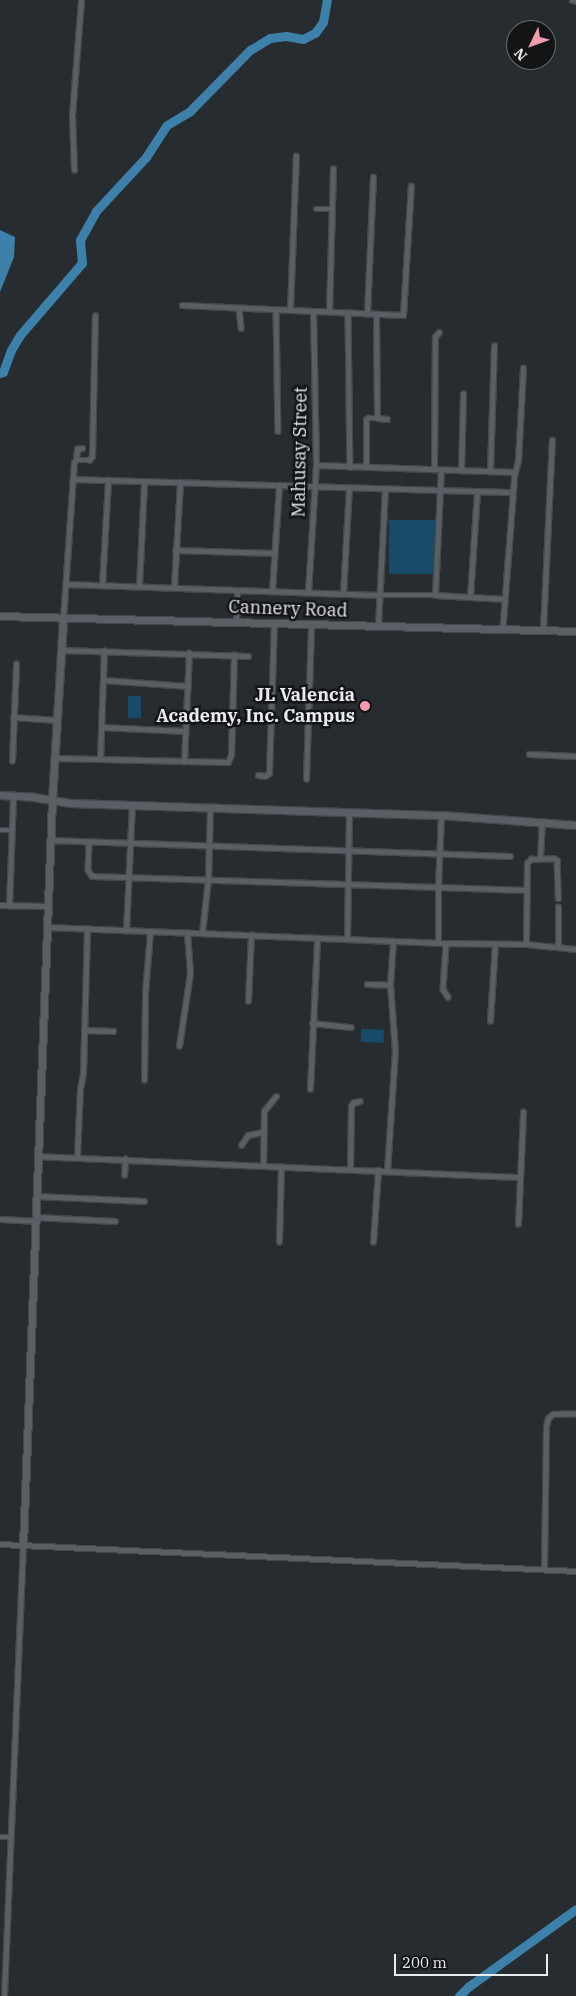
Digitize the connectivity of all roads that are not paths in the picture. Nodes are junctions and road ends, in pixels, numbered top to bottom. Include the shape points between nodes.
1 (81, 0) edge
2 (572, 0) edge
3 (576, 1) edge
4 (296, 156) dead end
5 (333, 169) dead end
6 (74, 170) dead end
7 (372, 177) dead end
8 (411, 186) dead end
9 (316, 209) dead end
10 (332, 210) junction
11 (182, 305) dead end
12 (239, 308) junction
13 (276, 310) junction
14 (290, 310) junction
15 (314, 312) junction
16 (329, 312) junction
17 (348, 313) junction
18 (367, 314) junction
19 (376, 314) junction
20 (95, 316) dead end
21 (241, 328) dead end
22 (439, 332) dead end
23 (494, 346) dead end
24 (522, 368) dead end
25 (463, 394) dead end
26 (377, 418) junction
27 (387, 419) dead end
28 (278, 430) dead end
29 (552, 440) dead end
30 (82, 448) dead end
31 (76, 460) junction
32 (316, 465) junction
33 (350, 467) junction
34 (366, 467) junction
35 (434, 470) junction
36 (441, 470) junction
37 (461, 471) junction
38 (490, 472) junction
39 (515, 472) junction
40 (73, 479) junction
41 (108, 480) junction
42 (144, 482) junction
43 (180, 482) junction
44 (279, 485) junction
45 (315, 487) junction
46 (349, 488) junction
47 (385, 489) junction
48 (440, 490) junction
49 (477, 492) junction
50 (513, 492) junction
51 (175, 550) junction
52 (274, 553) junction
53 (66, 584) junction
54 (102, 585) junction
55 (140, 586) junction
56 (174, 587) junction
57 (237, 591) junction
58 (272, 591) junction
59 (308, 592) junction
60 (343, 594) junction
61 (435, 594) junction
62 (378, 595) junction
63 (470, 597) junction
64 (505, 599) junction
65 (0, 616) edge
66 (63, 618) junction
67 (236, 623) junction
68 (274, 624) junction
69 (311, 626) junction
70 (378, 626) junction
71 (503, 628) junction
72 (543, 629) junction
73 (576, 630) edge
74 (61, 650) junction
75 (104, 651) junction
76 (189, 653) junction
77 (234, 655) junction
78 (248, 656) dead end
79 (16, 664) dead end
80 (103, 680) junction
81 (188, 686) junction
82 (13, 717) junction
83 (58, 720) junction
84 (101, 727) junction
85 (185, 731) junction
86 (529, 754) dead end
87 (576, 756) edge
88 (56, 758) junction
89 (100, 759) junction
90 (12, 761) dead end
91 (184, 762) junction
92 (258, 775) dead end
93 (306, 779) dead end
94 (0, 795) edge
95 (13, 795) junction
96 (52, 800) junction
97 (132, 805) junction
98 (210, 808) junction
99 (350, 813) junction
100 (441, 815) junction
101 (542, 822) junction
102 (576, 825) edge
103 (0, 830) edge
104 (12, 830) junction
105 (50, 840) junction
106 (128, 841) junction
107 (89, 842) junction
108 (208, 845) junction
109 (348, 850) junction
110 (440, 853) junction
111 (510, 856) dead end
112 (540, 858) junction
113 (127, 876) junction
114 (208, 879) junction
115 (347, 884) junction
116 (438, 886) junction
117 (526, 890) junction
118 (558, 898) dead end
119 (0, 905) edge
120 (9, 906) junction
121 (48, 906) junction
122 (558, 906) dead end
123 (47, 927) junction
124 (87, 929) junction
125 (126, 931) junction
126 (150, 932) junction
127 (187, 933) junction
128 (202, 933) junction
129 (251, 935) junction
130 (317, 938) junction
131 (347, 939) junction
132 (393, 942) junction
133 (438, 944) junction
134 (446, 944) junction
135 (495, 944) junction
136 (526, 944) junction
137 (558, 947) junction
138 (576, 949) edge
139 (367, 984) dead end
140 (390, 985) junction
141 (448, 997) dead end
142 (248, 1001) dead end
143 (490, 1021) dead end
144 (312, 1024) junction
145 (351, 1027) dead end
146 (84, 1030) junction
147 (113, 1031) dead end
148 (179, 1046) dead end
149 (144, 1080) dead end
150 (310, 1089) dead end
151 (276, 1096) dead end
152 (360, 1101) dead end
153 (523, 1112) dead end
154 (263, 1132) junction
155 (241, 1145) dead end
156 (37, 1156) junction
157 (77, 1157) junction
158 (125, 1160) junction
159 (263, 1166) junction
160 (281, 1166) junction
161 (350, 1169) junction
162 (378, 1170) junction
163 (387, 1170) junction
164 (124, 1175) dead end
165 (520, 1177) junction
166 (35, 1196) junction
167 (144, 1201) dead end
168 (0, 1219) edge
169 (34, 1219) junction
170 (115, 1221) dead end
171 (518, 1224) dead end
172 (278, 1242) dead end
173 (373, 1242) dead end
174 (576, 1413) edge
175 (0, 1544) edge
176 (23, 1545) junction
177 (544, 1569) junction
178 (576, 1570) edge
179 (0, 1837) edge
180 (12, 1837) junction
181 (4, 1996) edge

1 - 6 street via 72,115
2 - 3 street
4 - 14 street
5 - 10 street
7 - 18 street
8 - 19 street via 404,314
9 - 10 street
10 - 16 street
11 - 12 street
12 - 13 street
12 - 21 street
13 - 14 street
13 - 28 street
14 - 15 street
15 - 16 street
15 - 32 street, Mahusay Street
16 - 17 street
17 - 18 street
17 - 33 street
18 - 19 street
19 - 26 street
20 - 31 street via 92,456 88,460
22 - 35 street via 435,337
23 - 38 street
24 - 39 street
25 - 37 street
26 - 27 street
26 - 34 street via 366,420
29 - 72 street
30 - 31 street via 76,449
31 - 40 street
32 - 33 street
32 - 45 street, Mahusay Street
33 - 34 street
34 - 35 street
35 - 36 street
36 - 37 street
36 - 48 street
37 - 38 street
38 - 39 street
39 - 50 street
40 - 41 street
40 - 53 street
41 - 42 street
41 - 54 street
42 - 43 street
42 - 55 street
43 - 44 street
43 - 51 street
44 - 45 street
44 - 52 street
45 - 46 street
45 - 59 street, Mahusay Street
46 - 47 street
46 - 60 street
47 - 48 street
47 - 62 street
48 - 49 street
48 - 61 street
49 - 50 street
49 - 63 street
50 - 64 street
51 - 52 street
51 - 56 street
52 - 58 street
53 - 54 street
53 - 66 street
54 - 55 street
55 - 56 street
56 - 57 street
57 - 58 street
57 - 67 street
58 - 59 street
59 - 60 street
60 - 62 street
61 - 62 street
61 - 63 street
62 - 70 street
63 - 64 street
64 - 71 street
65 - 66 street, Cannery Road
66 - 67 street, Cannery Road
66 - 74 street
67 - 68 street, Cannery Road
68 - 69 street, Cannery Road
68 - 92 street via 269,773
69 - 70 street, Cannery Road
69 - 93 street
70 - 71 street, Cannery Road
71 - 72 street, Cannery Road
72 - 73 street, Cannery Road
74 - 75 street
74 - 83 street
75 - 76 street
75 - 80 street
76 - 77 street
76 - 81 street
77 - 78 street
77 - 91 street via 230,760 224,763
79 - 82 street
80 - 81 street
80 - 84 street
81 - 85 street
82 - 83 street
82 - 90 street
83 - 88 street
84 - 85 street
84 - 89 street
85 - 91 street
86 - 87 street
88 - 89 street
88 - 96 street
89 - 91 street
94 - 95 street
95 - 96 street
95 - 104 street
96 - 97 street
96 - 105 street
97 - 98 street
97 - 106 street
98 - 99 street
98 - 108 street
99 - 100 street
99 - 109 street
100 - 101 street
100 - 110 street
101 - 102 street
101 - 112 street
103 - 104 street
104 - 120 street
105 - 107 street
105 - 121 street
106 - 107 street
106 - 108 street
106 - 113 street
107 - 113 street via 90,875
108 - 109 street
108 - 114 street
109 - 110 street
109 - 115 street
110 - 111 street
110 - 116 street
112 - 117 street via 531,859 527,864
112 - 118 street via 554,858 559,863
113 - 114 street
113 - 125 street
114 - 115 street
114 - 128 street
115 - 116 street
115 - 131 street
116 - 117 street
116 - 133 street
117 - 136 street
119 - 120 street
120 - 121 street
121 - 123 street
122 - 137 street
123 - 124 street
123 - 156 street
124 - 125 street
124 - 146 street
125 - 126 street
126 - 127 street
126 - 149 street via 145,993
127 - 128 street
127 - 148 street via 190,973
128 - 129 street
129 - 130 street
129 - 142 street
130 - 131 street
130 - 144 street
131 - 132 street
132 - 133 street
132 - 140 street
133 - 134 street
134 - 135 street
134 - 141 street via 443,989
135 - 136 street
135 - 143 street
136 - 137 street
137 - 138 street
139 - 140 street
140 - 163 street via 395,1051
144 - 145 street
144 - 150 street
146 - 147 street
146 - 157 street
151 - 154 street via 264,1111
152 - 161 street via 351,1106
153 - 165 street
154 - 155 street via 248,1135
154 - 159 street
156 - 157 street
156 - 166 street
157 - 158 street
158 - 159 street
158 - 164 street
159 - 160 street
160 - 161 street
160 - 172 street
161 - 162 street
162 - 163 street
162 - 173 street
163 - 165 street
165 - 171 street
166 - 167 street
166 - 169 street
168 - 169 street
169 - 170 street
169 - 176 street
174 - 177 street via 553,1414 546,1426
175 - 176 street
176 - 177 street
176 - 180 street
177 - 178 street
179 - 180 street
180 - 181 street

